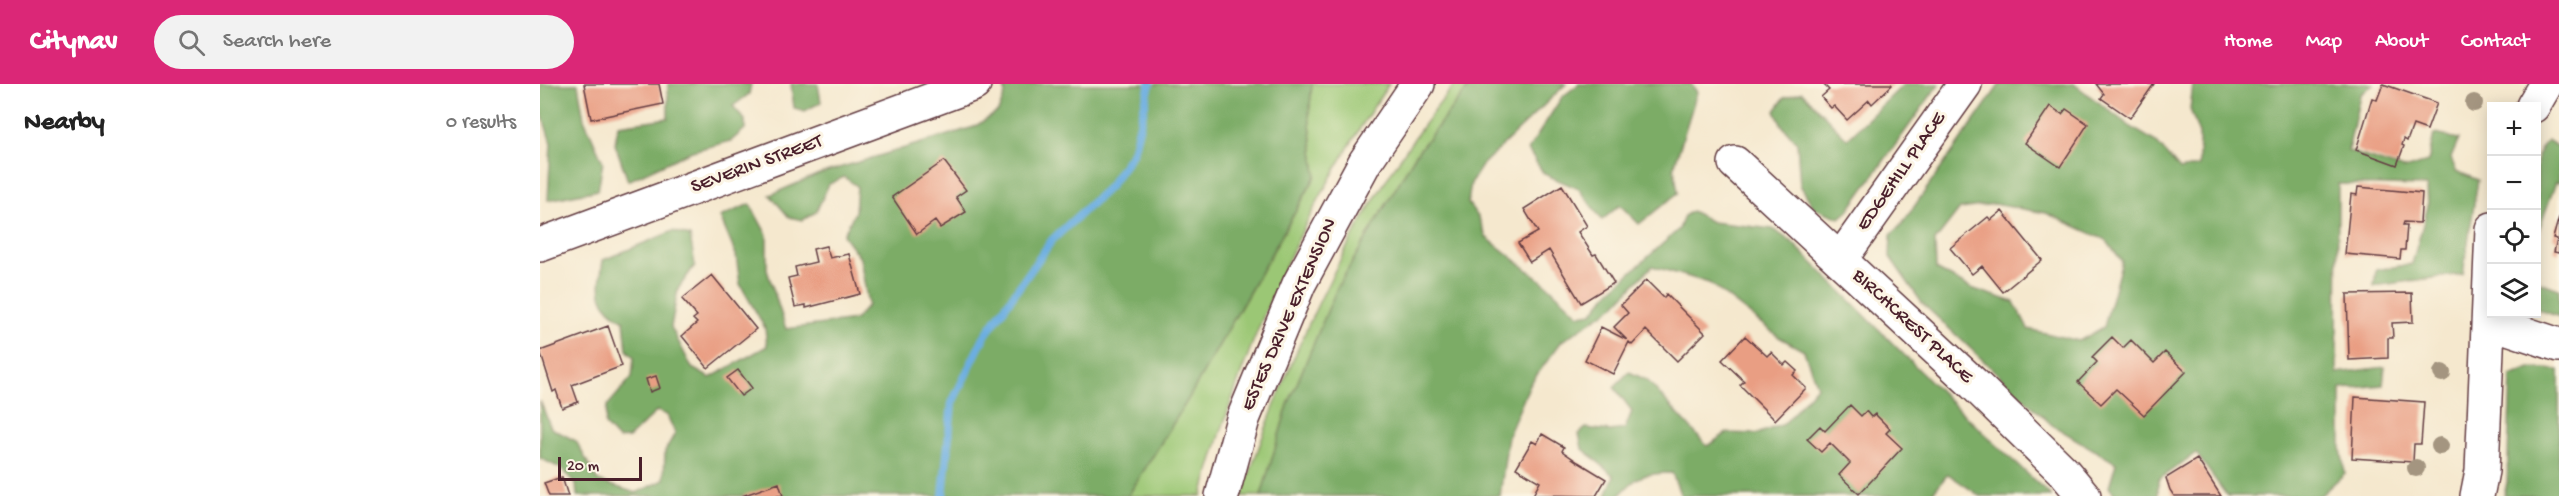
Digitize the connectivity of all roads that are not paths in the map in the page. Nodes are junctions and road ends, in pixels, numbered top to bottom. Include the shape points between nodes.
1 (974, 84) edge
2 (1418, 84) edge
3 (1965, 84) edge
4 (2546, 84) edge
5 (2535, 102) edge
6 (1735, 163) dead end
7 (540, 245) edge
8 (1840, 260) junction
9 (2491, 264) edge
10 (2490, 322) junction
11 (2559, 345) edge
12 (1222, 496) edge
13 (2084, 496) edge
14 (2477, 496) edge

1 - 7 street, SEVERIN STREET
2 - 12 street, ESTES DRIVE EXTENSION via 1365,162 1299,284 1243,419
3 - 8 street, EDGEHILL PLACE
4 - 5 street
6 - 8 street, BIRCHCREST PLACE
8 - 13 street, BIRCHCREST PLACE via 1974,384
9 - 10 street
10 - 11 street
10 - 14 street via 2482,471

